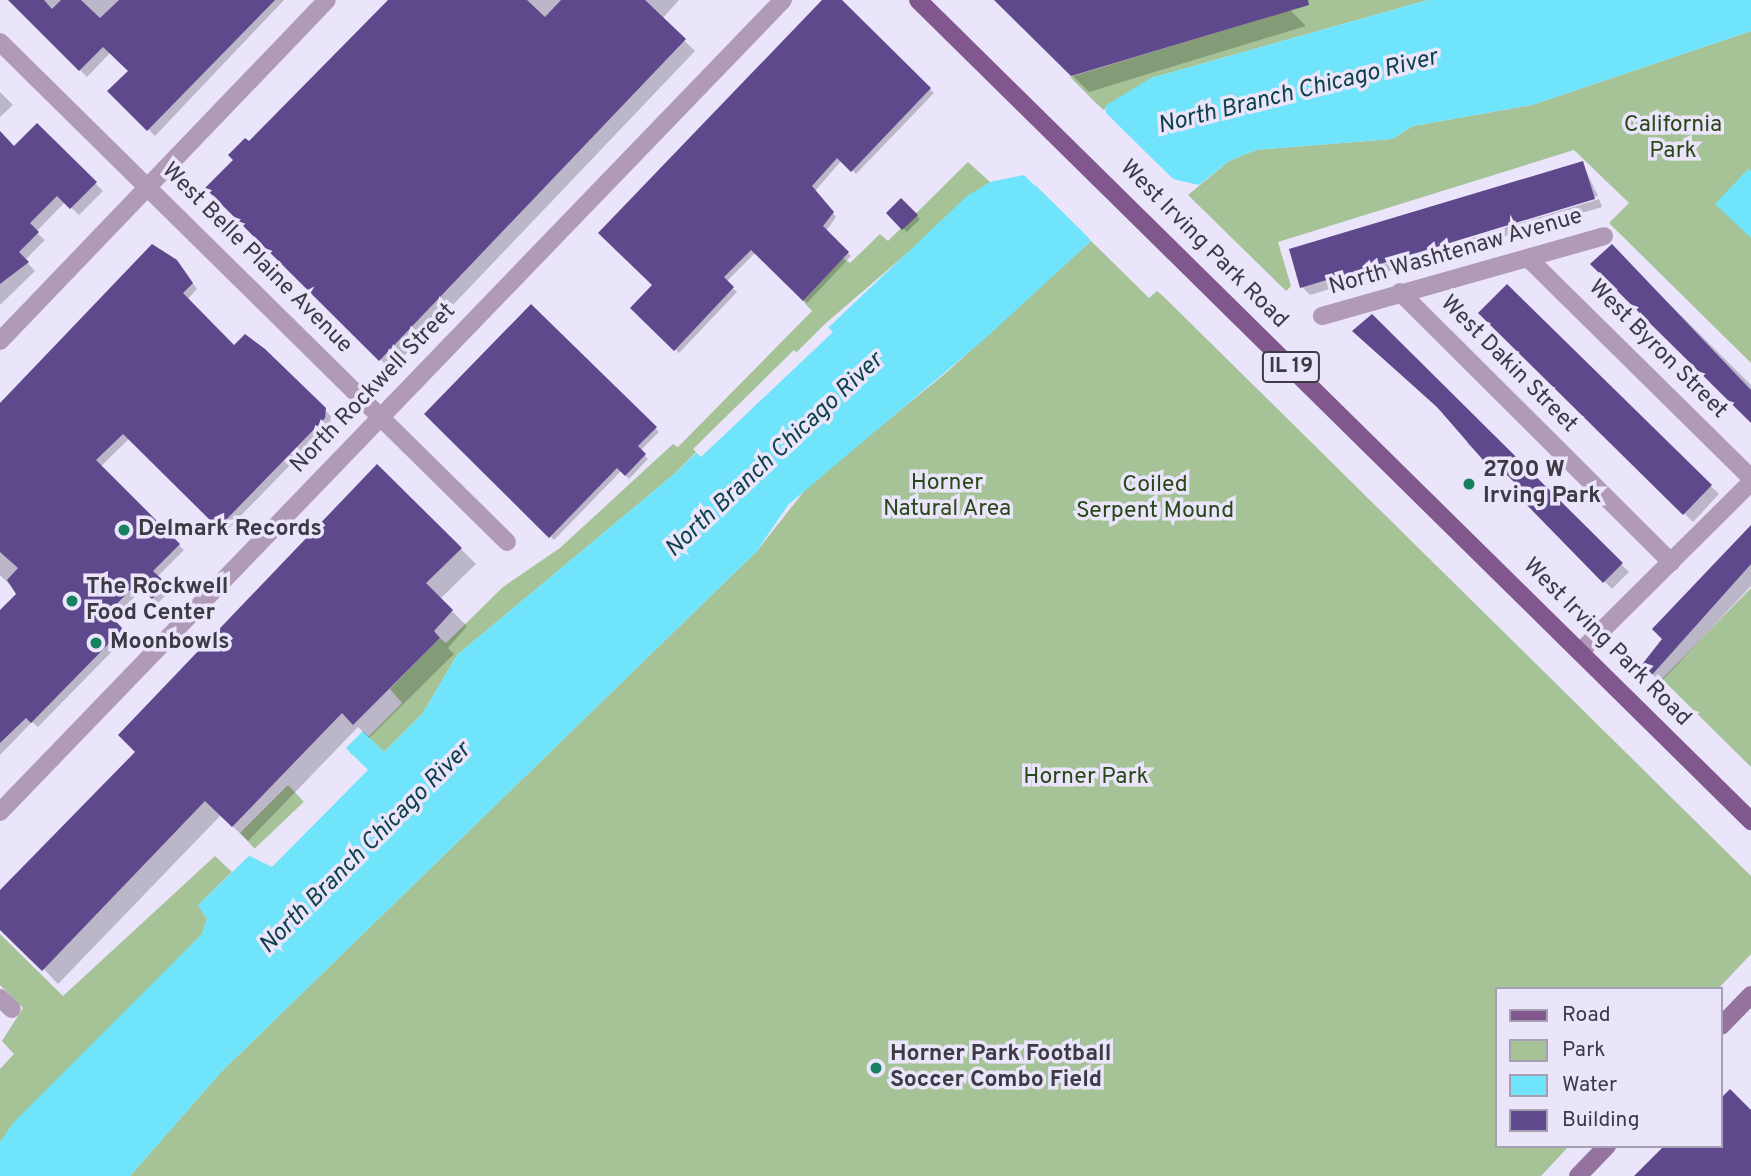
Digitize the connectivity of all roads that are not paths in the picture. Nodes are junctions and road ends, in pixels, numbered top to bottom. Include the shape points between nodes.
1 (327, 0) edge
2 (783, 0) edge
3 (918, 0) edge
4 (0, 41) edge
5 (147, 187) junction
6 (1604, 236) dead end
7 (1528, 258) junction
8 (1400, 292) junction
9 (1322, 316) dead end
10 (0, 341) edge
11 (381, 417) junction
12 (1751, 480) edge
13 (507, 542) dead end
14 (1671, 562) junction
15 (1580, 652) junction
16 (0, 812) edge
17 (1751, 821) edge
18 (1751, 995) edge
19 (1723, 1024) edge
20 (1605, 1148) edge
21 (1578, 1176) edge

1 - 5 street
2 - 11 street, North Rockwell Street
3 - 15 main road, West Irving Park Road / IL 19
4 - 5 street, West Belle Plaine Avenue
5 - 10 street
5 - 11 street, West Belle Plaine Avenue
6 - 7 street, North Washtenaw Avenue
7 - 8 street, North Washtenaw Avenue
7 - 12 street, West Byron Street
8 - 9 street, North Washtenaw Avenue
8 - 14 street, West Dakin Street
11 - 13 street, West Belle Plaine Avenue
11 - 16 street, North Rockwell Street
12 - 14 street
14 - 15 street
15 - 17 main road, West Irving Park Road / IL 19
18 - 19 street
20 - 21 street

